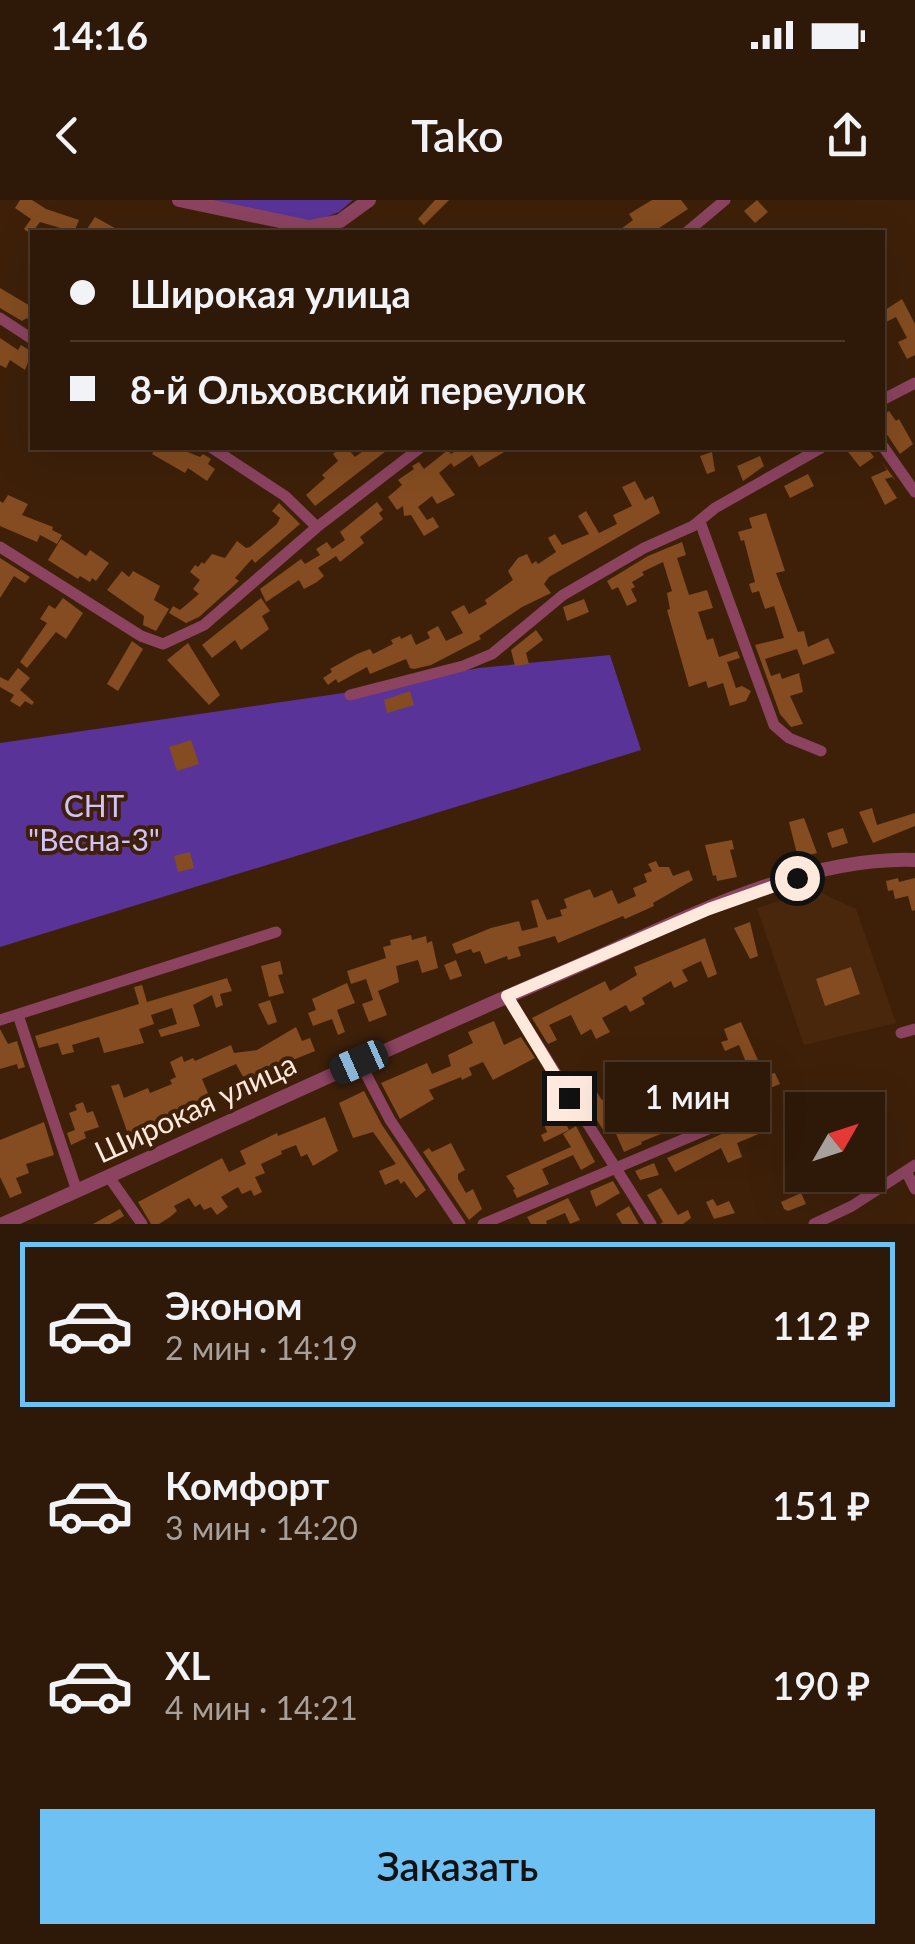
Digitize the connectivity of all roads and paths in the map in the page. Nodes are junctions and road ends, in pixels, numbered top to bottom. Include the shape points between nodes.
1 (179, 200) edge
2 (369, 200) edge
3 (725, 200) edge
4 (311, 230) edge
5 (689, 230) edge
6 (0, 318) edge
7 (30, 338) edge
8 (915, 383) edge
9 (885, 398) edge
10 (885, 449) edge
11 (215, 450) edge
12 (417, 450) edge
13 (817, 450) edge
14 (915, 492) edge
15 (700, 522) junction
16 (317, 527) junction
17 (0, 548) edge
18 (350, 695) dead end
19 (821, 750) dead end
20 (915, 860) edge
21 (276, 932) dead end
22 (507, 996) junction
23 (18, 1015) junction
24 (0, 1020) edge
25 (915, 1029) edge
26 (901, 1033) dead end
27 (359, 1062) junction
28 (765, 1105) dead end
29 (614, 1168) junction
30 (910, 1168) edge
31 (108, 1177) junction
32 (915, 1189) edge
33 (78, 1191) junction
34 (3, 1224) edge
35 (142, 1224) edge
36 (460, 1224) edge
37 (483, 1224) edge
38 (651, 1224) edge
39 (814, 1224) edge

1 - 4 street
2 - 4 street via 340,221
3 - 5 street
6 - 7 street
8 - 9 street
10 - 14 street
11 - 16 street via 275,489
12 - 16 street
13 - 15 street
15 - 18 street via 564,595 492,654
15 - 19 street via 774,725
16 - 17 street via 204,626 163,644
20 - 22 street, Широкая улица via 856,863 752,892
21 - 23 street
22 - 27 street, Широкая улица
22 - 29 street
23 - 24 street
23 - 33 street
25 - 26 street
27 - 31 street, Широкая улица
27 - 36 street
28 - 29 street
29 - 37 street
29 - 38 street
30 - 32 street
30 - 39 street
31 - 33 street, Широкая улица
31 - 35 street
33 - 34 street, Широкая улица

